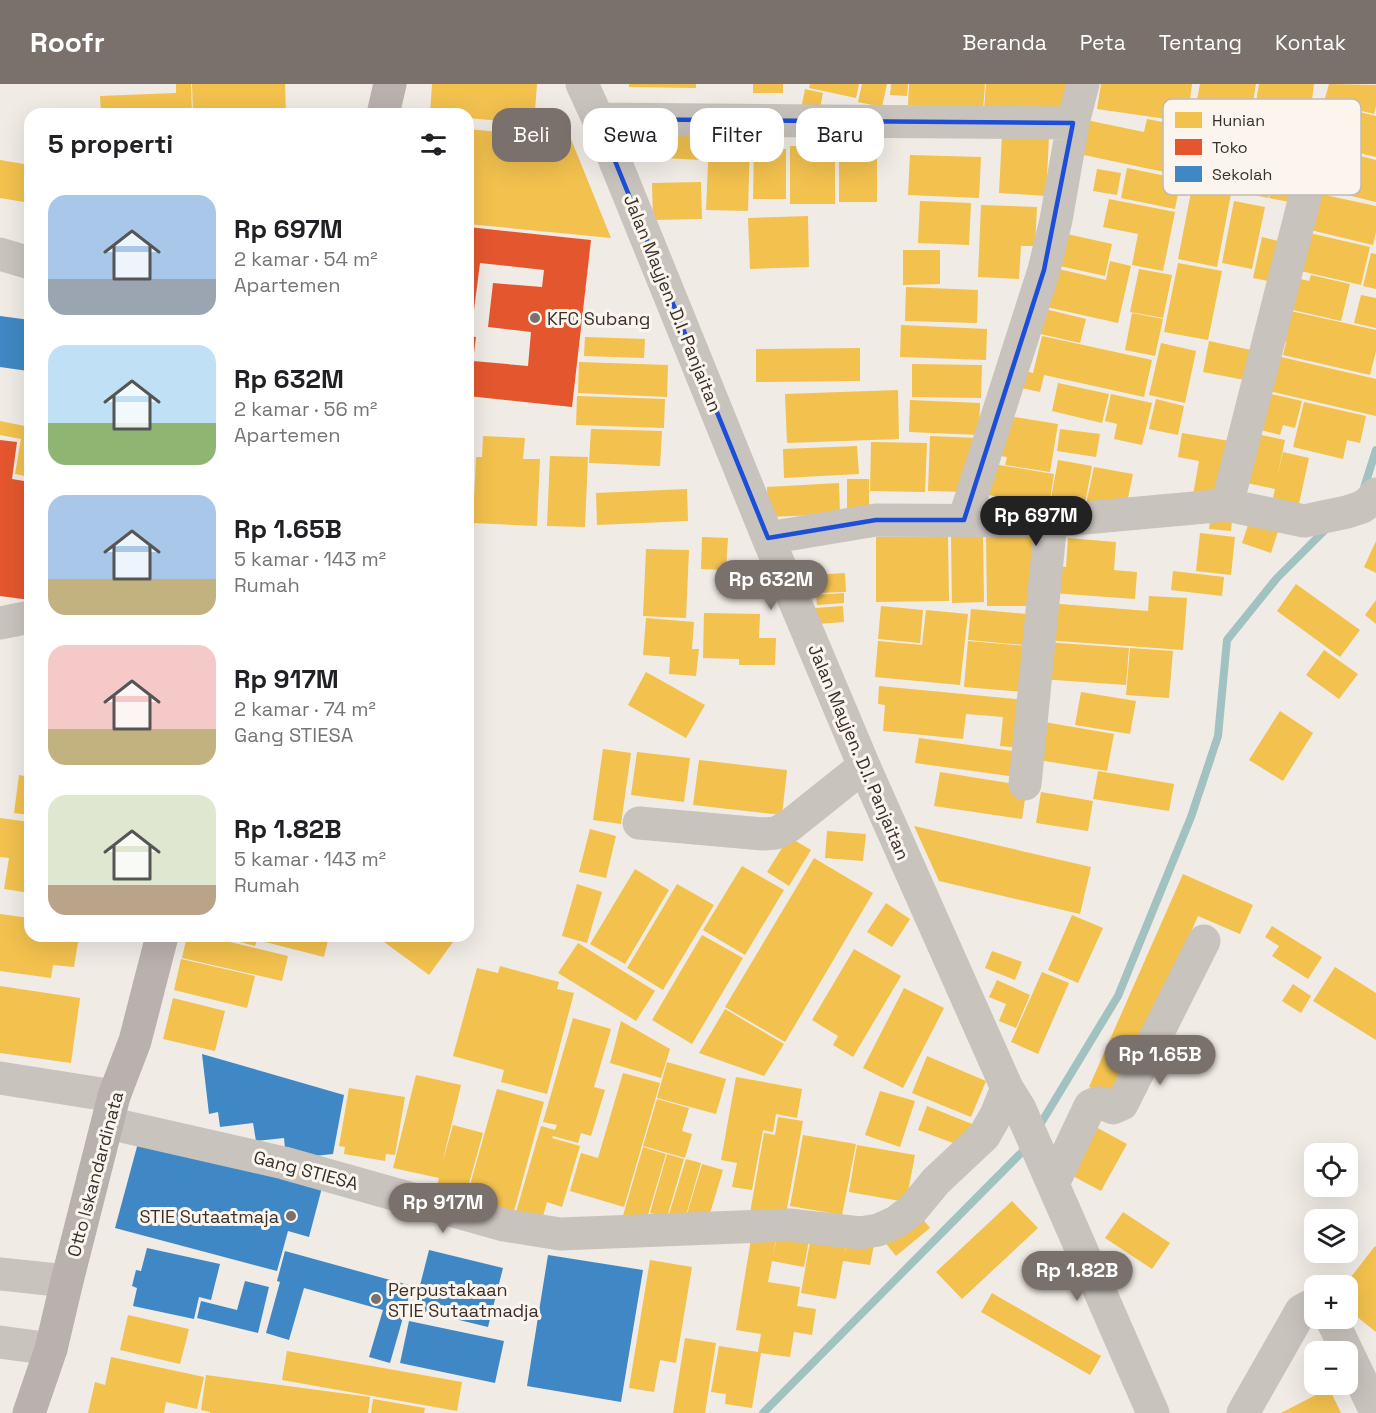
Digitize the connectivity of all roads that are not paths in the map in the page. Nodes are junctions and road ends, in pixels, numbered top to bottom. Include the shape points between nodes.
1 (390, 84) edge
2 (582, 84) edge
3 (1083, 84) edge
4 (384, 108) edge
5 (593, 108) edge
6 (678, 120) edge
7 (1072, 123) junction
8 (615, 162) edge
9 (1306, 195) edge
10 (0, 254) edge
11 (24, 261) edge
12 (1376, 494) edge
13 (1227, 505) junction
14 (964, 520) junction
15 (1051, 521) junction
16 (768, 538) junction
17 (24, 617) edge
18 (0, 623) edge
19 (864, 766) junction
20 (1025, 784) dead end
21 (639, 823) dead end
22 (1204, 941) dead end
23 (160, 942) edge
24 (0, 1078) edge
25 (1013, 1099) junction
26 (111, 1109) junction
27 (1049, 1177) junction
28 (0, 1274) edge
29 (67, 1281) junction
30 (1304, 1309) edge
31 (1336, 1329) edge
32 (0, 1342) edge
33 (51, 1349) junction
34 (1376, 1412) edge
35 (28, 1413) edge
36 (1153, 1413) edge
37 (1243, 1413) edge

1 - 4 main road
2 - 5 street, Jalan Mayjen. D.I. Panjaitan
3 - 7 street
6 - 7 street
7 - 14 street via 1044,270
8 - 16 street, Jalan Mayjen. D.I. Panjaitan
9 - 13 street
10 - 11 street
12 - 13 street via 1362,507 1304,520
13 - 15 street
14 - 15 street
14 - 16 street via 876,520
15 - 20 street
16 - 19 street, Jalan Mayjen. D.I. Panjaitan
17 - 18 street
19 - 21 street via 776,833
19 - 25 street, Jalan Mayjen. D.I. Panjaitan
22 - 27 street via 1122,1104 1113,1108 1100,1102 1090,1106
23 - 26 main road, Otto Iskandardinata via 135,1041
24 - 26 street, Gang STIESA
25 - 26 street, Gang STIESA via 996,1115 984,1136 912,1209 896,1222 860,1233 789,1225 560,1234 504,1225
25 - 27 street, Jalan Mayjen. D.I. Panjaitan
26 - 29 main road, Otto Iskandardinata
27 - 36 street, Jalan Mayjen. D.I. Panjaitan
28 - 29 street
29 - 33 main road, Otto Iskandardinata
30 - 37 street
31 - 34 street
32 - 33 street
33 - 35 main road, Otto Iskandardinata

